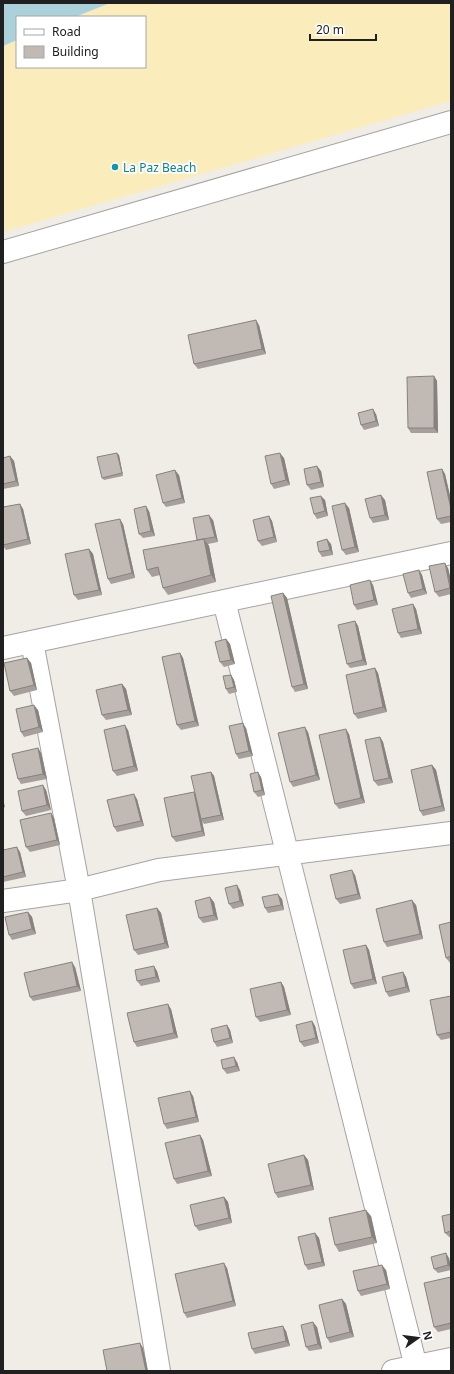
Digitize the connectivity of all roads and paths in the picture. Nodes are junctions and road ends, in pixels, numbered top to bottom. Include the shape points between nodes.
1 (451, 122) edge
2 (3, 252) edge
3 (451, 553) edge
4 (224, 602) junction
5 (32, 642) junction
6 (3, 648) edge
7 (451, 833) edge
8 (289, 854) junction
9 (79, 890) junction
10 (3, 901) edge
11 (451, 1359) edge
12 (416, 1367) junction
13 (159, 1371) edge
14 (393, 1371) edge

1 - 2 street
3 - 4 street
4 - 5 street
4 - 8 street
5 - 6 street
5 - 9 street
7 - 8 street
8 - 9 street via 159,870
8 - 12 street
9 - 10 street
9 - 13 street
11 - 12 street
12 - 14 street

